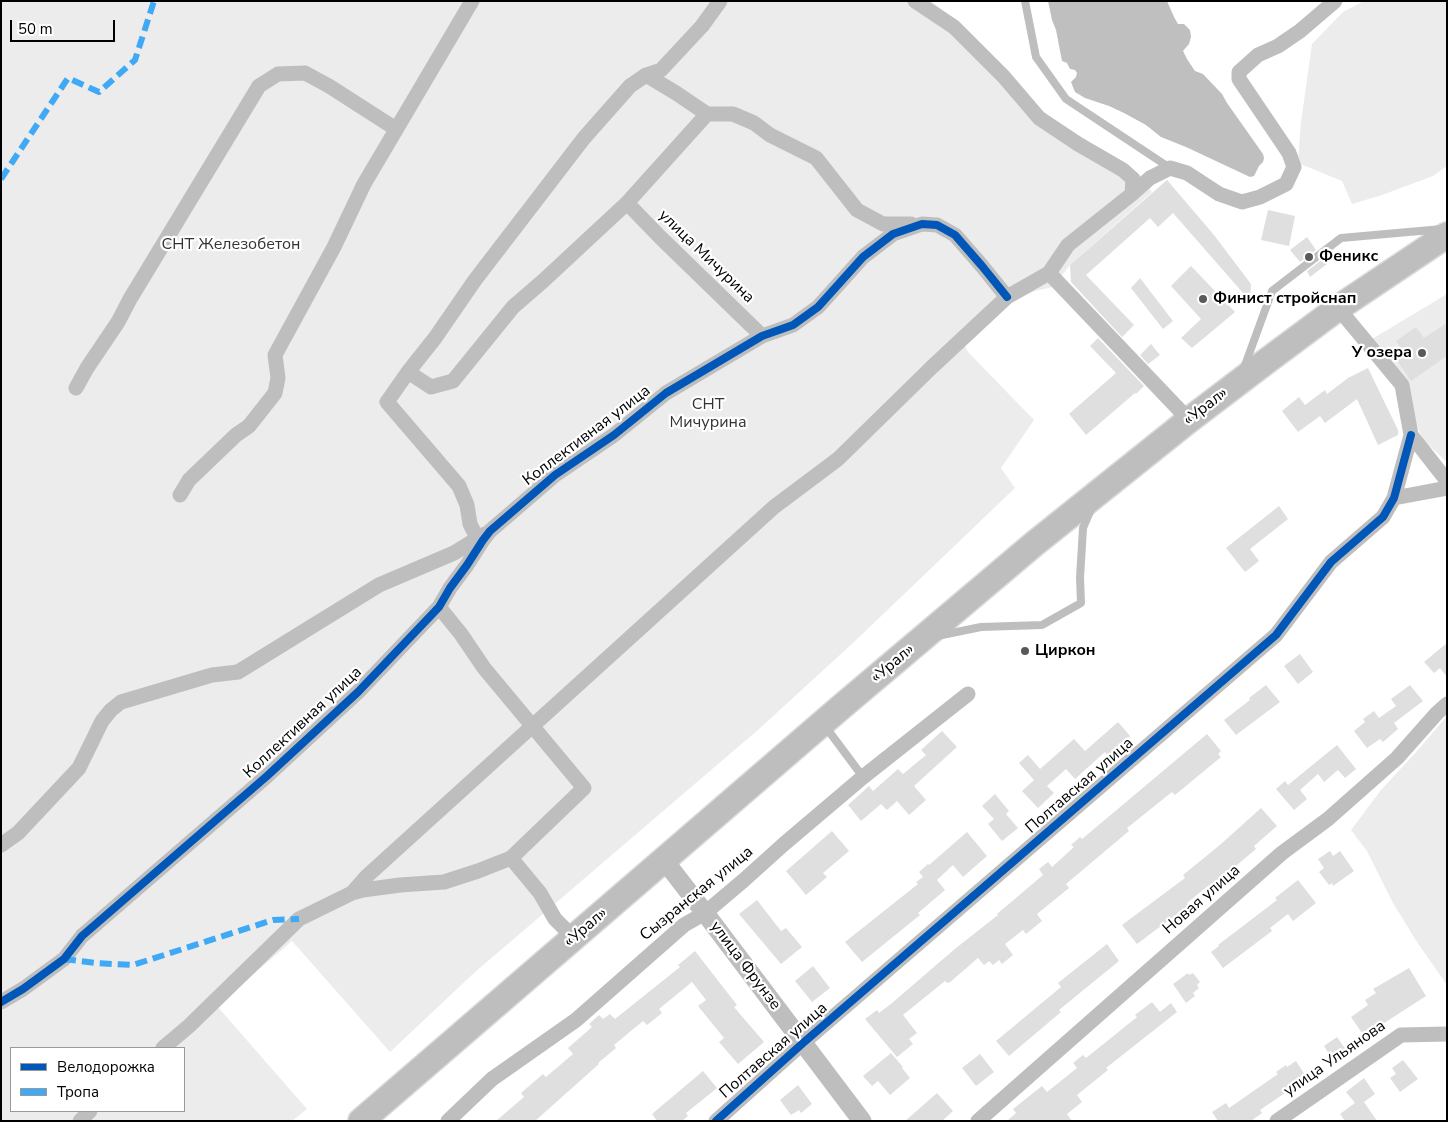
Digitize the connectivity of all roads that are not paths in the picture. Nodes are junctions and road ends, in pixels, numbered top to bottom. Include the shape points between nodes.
1 (472, 1) edge
2 (720, 1) edge
3 (915, 1) edge
4 (1025, 1) edge
5 (1335, 1) edge
6 (646, 76) junction
7 (707, 114) junction
8 (396, 129) junction
9 (1170, 168) junction
10 (1132, 194) junction
11 (627, 203) junction
12 (922, 224) junction
13 (1447, 228) edge
14 (1447, 235) edge
15 (1049, 273) junction
16 (1007, 298) junction
17 (1338, 308) junction
18 (762, 336) junction
19 (408, 372) junction
20 (1239, 382) junction
21 (76, 388) dead end
22 (1189, 420) junction
23 (1411, 434) junction
24 (1447, 481) edge
25 (1447, 488) edge
26 (1099, 492) junction
27 (180, 494) dead end
28 (1394, 498) junction
29 (484, 534) junction
30 (439, 606) junction
31 (921, 640) junction
32 (968, 694) dead end
33 (1447, 704) edge
34 (822, 723) junction
35 (533, 726) junction
36 (863, 777) junction
37 (1, 845) edge
38 (511, 858) junction
39 (664, 860) junction
40 (352, 893) junction
41 (705, 913) junction
42 (574, 938) junction
43 (1, 1002) edge
44 (1447, 1034) edge
45 (803, 1043) junction
46 (164, 1047) edge
47 (89, 1112) edge
48 (80, 1121) edge
49 (361, 1121) edge
50 (448, 1121) edge
51 (716, 1121) edge
52 (862, 1121) edge
53 (978, 1121) edge
54 (1277, 1121) edge

1 - 8 street
2 - 6 street via 702,26 661,70
3 - 10 street via 954,27 1039,118 1123,170 1133,179
4 - 9 lane via 1036,57 1066,99
5 - 9 street via 1300,31 1258,55 1239,72 1239,78 1294,167 1286,184 1242,202 1219,194 1187,173
6 - 7 street
6 - 19 street via 630,86 584,138
7 - 11 street
7 - 12 street via 733,114 816,158 857,210 883,224
8 - 21 street via 305,73 278,74 259,86
8 - 27 street via 275,355 278,378 275,393 249,426 236,434 189,480
9 - 10 street via 1150,178
10 - 15 street via 1068,245
11 - 18 street, улица Мичурина
11 - 19 street via 513,307 453,381 431,387
12 - 16 street via 938,225 955,235
12 - 18 street, Коллективная улица via 893,234 863,257 818,307 793,326
13 - 20 lane via 1341,238 1272,291
14 - 17 highway, «Урал»
15 - 16 street
15 - 22 street
16 - 35 street via 838,459 774,507
17 - 20 highway, «Урал»
17 - 23 street via 1402,386
18 - 29 street, Коллективная улица via 666,393
19 - 29 street via 387,402 459,486 470,524
20 - 22 highway, «Урал»
22 - 26 highway, «Урал»
23 - 24 street
23 - 28 street, Полтавская улица
25 - 28 street
26 - 31 highway, «Урал»
26 - 31 lane via 1083,528 1081,603 1042,625 981,627
28 - 45 street, Полтавская улица via 1383,517 1331,562 1276,635
29 - 30 street, Коллективная улица via 467,566
29 - 37 street via 454,552 379,586 238,672 212,675 121,702 102,721 78,768 18,833
30 - 35 street via 484,668
30 - 43 street, Коллективная улица via 358,692 267,776 82,936 64,959
31 - 34 highway, «Урал»
32 - 36 street, Сызранская улица
33 - 53 street, Новая улица via 1390,764 1282,853
34 - 36 lane
34 - 39 highway, «Урал»
35 - 38 street via 584,788
35 - 40 street
36 - 41 street, Сызранская улица
38 - 40 street via 444,882
38 - 42 street via 540,893 555,919
39 - 41 street, улица Фрунзе
39 - 42 highway, «Урал»
40 - 46 street via 299,919
41 - 45 street, улица Фрунзе
41 - 50 street, Сызранская улица via 677,932 576,1020 492,1078
42 - 49 highway, «Урал»
44 - 54 street, улица Ульянова via 1401,1035
45 - 51 street, Полтавская улица
45 - 52 street, улица Фрунзе
47 - 48 street

